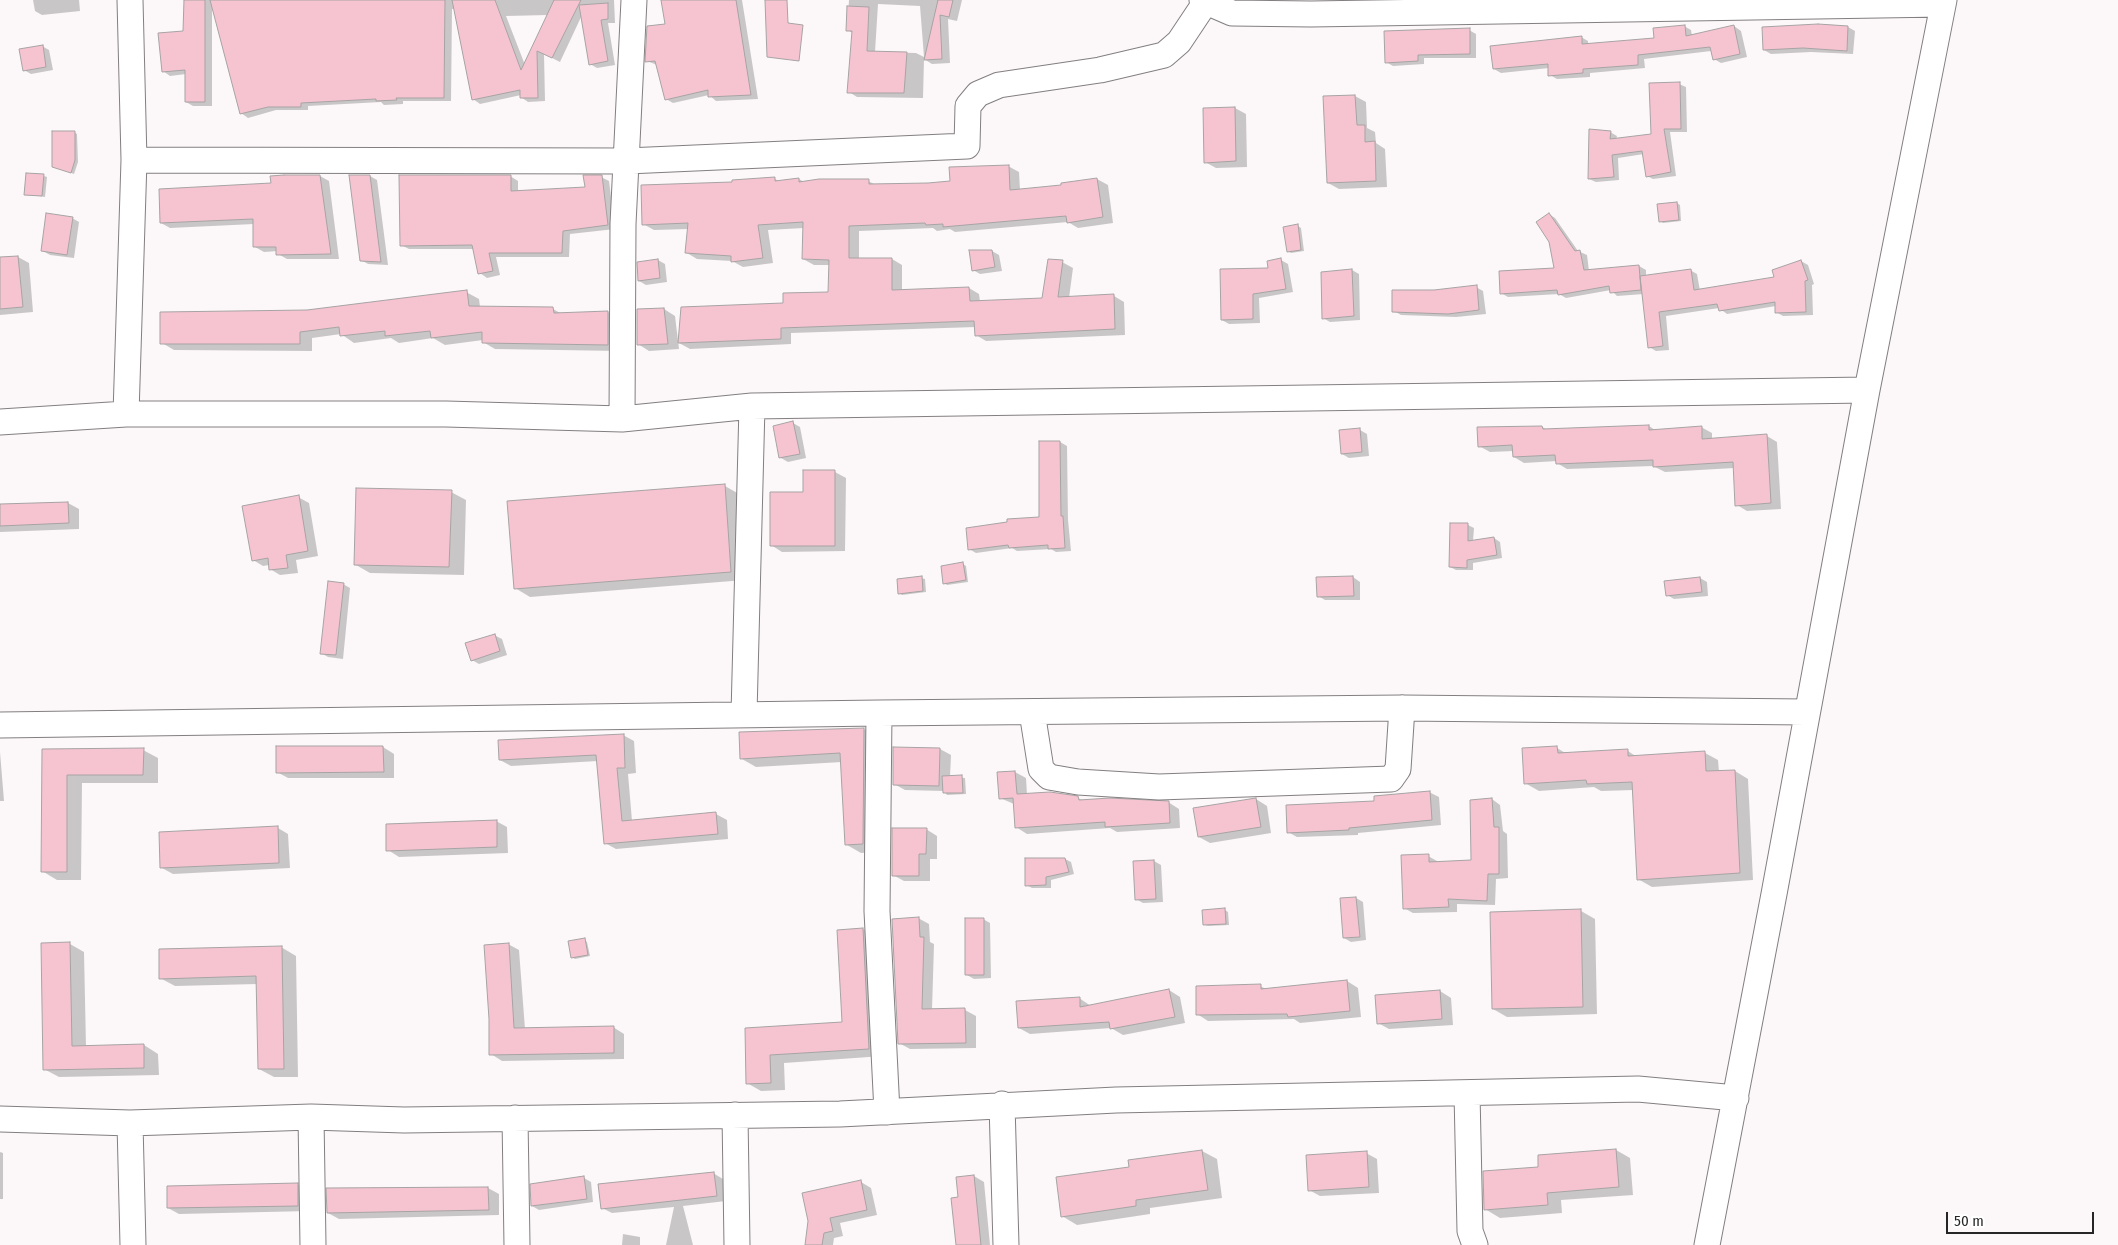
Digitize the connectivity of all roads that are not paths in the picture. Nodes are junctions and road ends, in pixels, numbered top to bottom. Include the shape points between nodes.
1 (130, 0) edge
2 (634, 0) edge
3 (1203, 1) edge
4 (1944, 2) edge
5 (134, 160) junction
6 (627, 161) junction
7 (1867, 390) junction
8 (752, 406) junction
9 (126, 414) junction
10 (622, 419) junction
11 (0, 422) edge
12 (1402, 708) junction
13 (1032, 712) junction
14 (1806, 712) junction
15 (879, 713) junction
16 (744, 714) junction
17 (0, 725) edge
18 (1467, 1093) junction
19 (1736, 1098) junction
20 (1002, 1104) junction
21 (887, 1112) junction
22 (735, 1115) junction
23 (311, 1117) junction
24 (515, 1118) junction
25 (0, 1119) edge
26 (130, 1123) junction
27 (133, 1245) edge
28 (313, 1245) edge
29 (516, 1245) edge
30 (737, 1245) edge
31 (1006, 1245) edge
32 (1475, 1245) edge
33 (1707, 1245) edge

1 - 5 street
2 - 6 street
3 - 4 street via 1232,13 1311,14
3 - 6 street via 1180,42 1164,55 1100,70 999,85 978,94 968,106 967,146
4 - 7 street
5 - 6 street
5 - 9 street
6 - 10 street via 623,224
7 - 8 street
7 - 14 street
8 - 10 street
8 - 16 street
9 - 10 street via 446,414
9 - 11 street
12 - 13 street
12 - 13 street via 1398,769 1391,779 1159,787 1049,777 1041,769
12 - 14 street
13 - 15 street
14 - 19 street
15 - 16 street
15 - 21 street via 878,911
16 - 17 street
18 - 19 street via 1638,1089
18 - 20 street
18 - 32 street via 1470,1231
19 - 33 street
20 - 21 street
20 - 31 street
21 - 22 street
22 - 24 street
22 - 30 street
23 - 24 street via 404,1120
23 - 26 street
23 - 28 street
24 - 29 street
25 - 26 street
26 - 27 street

